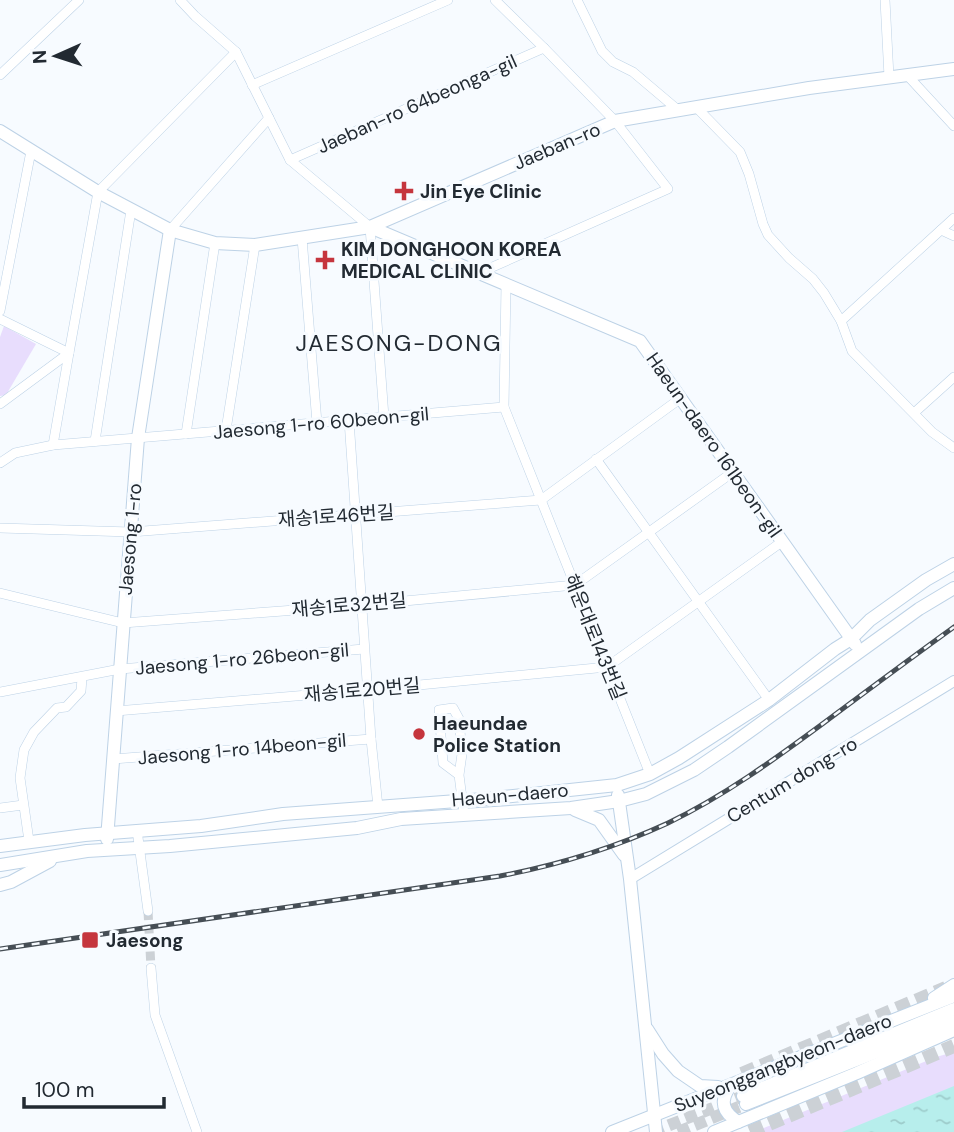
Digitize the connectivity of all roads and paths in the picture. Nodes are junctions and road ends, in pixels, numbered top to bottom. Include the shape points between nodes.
1 (79, 0) edge
2 (180, 0) edge
3 (448, 0) edge
4 (495, 0) edge
5 (577, 0) edge
6 (885, 0) edge
7 (544, 48) junction
8 (236, 52) junction
9 (954, 69) edge
10 (0, 75) edge
11 (907, 75) junction
12 (889, 78) junction
13 (253, 85) junction
14 (696, 107) junction
15 (678, 110) junction
16 (269, 118) junction
17 (615, 121) junction
18 (954, 126) edge
19 (0, 131) edge
20 (31, 151) junction
21 (290, 160) junction
22 (98, 192) junction
23 (131, 210) junction
24 (954, 218) edge
25 (370, 227) junction
26 (170, 230) junction
27 (941, 230) junction
28 (954, 236) edge
29 (302, 238) junction
30 (215, 243) junction
31 (255, 245) junction
32 (479, 273) junction
33 (506, 284) junction
34 (0, 312) edge
35 (0, 319) edge
36 (841, 321) junction
37 (69, 354) junction
38 (954, 377) edge
39 (681, 398) junction
40 (0, 404) edge
41 (504, 407) junction
42 (914, 413) junction
43 (384, 417) junction
44 (349, 420) junction
45 (317, 423) junction
46 (226, 430) junction
47 (186, 434) junction
48 (138, 438) junction
49 (95, 441) junction
50 (53, 445) junction
51 (954, 448) edge
52 (596, 460) junction
53 (0, 463) edge
54 (733, 472) junction
55 (541, 500) junction
56 (355, 515) junction
57 (0, 528) edge
58 (131, 532) junction
59 (648, 532) junction
60 (783, 541) junction
61 (954, 564) edge
62 (575, 584) junction
63 (954, 588) edge
64 (0, 593) edge
65 (698, 601) junction
66 (362, 605) junction
67 (123, 623) junction
68 (851, 639) junction
69 (365, 649) junction
70 (860, 651) junction
71 (607, 667) junction
72 (120, 669) junction
73 (82, 678) junction
74 (954, 681) edge
75 (367, 690) junction
76 (0, 692) edge
77 (769, 700) junction
78 (116, 711) junction
79 (371, 739) junction
80 (113, 759) junction
81 (650, 774) junction
82 (459, 775) junction
83 (617, 785) junction
84 (463, 800) junction
85 (619, 801) junction
86 (23, 805) junction
87 (378, 807) junction
88 (0, 808) edge
89 (571, 808) junction
90 (464, 814) junction
91 (137, 830) junction
92 (107, 833) junction
93 (29, 841) junction
94 (0, 846) edge
95 (139, 848) junction
96 (107, 850) junction
97 (60, 855) junction
98 (627, 859) junction
99 (0, 865) edge
100 (630, 878) junction
101 (0, 885) edge
102 (148, 911) tunnel mouth
103 (151, 968) tunnel mouth
104 (954, 985) edge
105 (954, 996) edge
106 (954, 1009) edge
107 (908, 1014) junction
108 (954, 1021) edge
109 (645, 1027) junction
110 (954, 1030) edge
111 (728, 1087) junction
112 (654, 1114) junction
113 (738, 1122) junction
114 (197, 1132) edge
115 (612, 1132) edge
116 (656, 1132) edge
117 (714, 1132) edge

1 - 10 street
2 - 8 street
3 - 13 street
4 - 7 street
5 - 15 street via 602,51
6 - 12 street
7 - 17 street
7 - 21 street, Jaeban-ro 64beonga-gil
8 - 13 street
8 - 22 street
9 - 11 main road, Jaeban-ro
11 - 12 main road, Jaeban-ro
11 - 18 street
12 - 14 main road, Jaeban-ro
13 - 16 street
14 - 15 main road, Jaeban-ro
14 - 36 street via 740,152 768,235 813,279
15 - 17 main road, Jaeban-ro
16 - 21 street
16 - 26 street
17 - 25 main road, Jaeban-ro
17 - 32 street via 668,189
19 - 20 main road, Jaeban-ro
20 - 22 main road, Jaeban-ro
20 - 34 street
21 - 25 street
22 - 23 main road, Jaeban-ro
22 - 37 street
23 - 26 main road, Jaeban-ro
23 - 49 street
24 - 27 street
25 - 29 main road, Jaeban-ro
25 - 32 main road, Haeun-daero 161beon-gil
25 - 43 street
26 - 30 main road, Jaeban-ro
26 - 48 main road, Jaesong 1-ro
27 - 28 street
27 - 36 street
29 - 31 main road, Jaeban-ro
29 - 45 street
30 - 31 main road, Jaeban-ro
30 - 47 street
31 - 46 street
32 - 33 main road, Haeun-daero 161beon-gil
33 - 39 main road, Haeun-daero 161beon-gil via 640,341
33 - 41 street, 해운대로143번길
35 - 37 street
36 - 42 street via 852,351
37 - 40 street
37 - 50 street
38 - 42 street
39 - 52 street
39 - 54 main road, Haeun-daero 161beon-gil
41 - 43 street, Jaesong 1-ro 60beon-gil
41 - 55 street, 해운대로143번길
42 - 51 street
43 - 44 street, Jaesong 1-ro 60beon-gil
44 - 45 street, Jaesong 1-ro 60beon-gil
44 - 56 street
45 - 46 street, Jaesong 1-ro 60beon-gil
46 - 47 street, Jaesong 1-ro 60beon-gil
47 - 48 street, Jaesong 1-ro 60beon-gil
48 - 49 street, Jaesong 1-ro 60beon-gil
48 - 58 main road, Jaesong 1-ro
49 - 50 street, Jaesong 1-ro 60beon-gil
50 - 53 street, Jaesong 1-ro 60beon-gil via 15,453
52 - 55 street
52 - 59 street
54 - 59 street
54 - 60 main road, Haeun-daero 161beon-gil
55 - 56 street, 재송1로46번길
55 - 62 street, 해운대로143번길
56 - 58 street, 재송1로46번길
56 - 66 street
57 - 58 street, 재송1로46번길
58 - 67 main road, Jaesong 1-ro
59 - 62 street
59 - 65 street
60 - 65 street
60 - 68 main road, Haeun-daero 161beon-gil
61 - 68 main road, Haeun-daero via 870,620
62 - 66 street, 재송1로32번길
62 - 71 street, 해운대로143번길
63 - 70 main road, Haeun-daero
64 - 67 street, 재송1로32번길
65 - 71 street
65 - 77 street
66 - 67 street, 재송1로32번길
66 - 69 street
67 - 72 main road, Jaesong 1-ro
68 - 70 main road, Haeun-daero 161beon-gil
68 - 77 main road, Haeun-daero
69 - 72 street, Jaesong 1-ro 26beon-gil
69 - 75 street
70 - 85 main road, Haeun-daero via 694,770 646,794
71 - 75 street, 재송1로20번길
71 - 81 street, 해운대로143번길
72 - 73 street, Jaesong 1-ro 26beon-gil
72 - 78 main road, Jaesong 1-ro
73 - 76 street, Jaesong 1-ro 26beon-gil
73 - 86 street via 81,691 66,707 57,708 23,750
74 - 100 street, Centum dong-ro
75 - 78 street, 재송1로20번길
75 - 79 street
77 - 81 main road, Haeun-daero
78 - 80 main road, Jaesong 1-ro
79 - 80 street, Jaesong 1-ro 14beon-gil
79 - 87 street
80 - 92 main road, Jaesong 1-ro
81 - 83 main road, Haeun-daero
82 - 82 street via 459,719 453,708 439,709 443,763
82 - 84 street
83 - 84 main road, Haeun-daero
83 - 85 main road
84 - 87 main road, Haeun-daero
84 - 90 street
85 - 89 main road, Haeun-daero
85 - 98 main road
86 - 88 street
86 - 93 street
87 - 91 main road, Haeun-daero
89 - 90 main road, Haeun-daero
89 - 98 main road via 599,820
90 - 95 main road, Haeun-daero
91 - 92 main road, Haeun-daero
91 - 95 street
92 - 93 main road, Haeun-daero
92 - 96 main road, Jaesong 1-ro
93 - 94 main road, Haeun-daero
95 - 96 main road, Haeun-daero
95 - 102 street
96 - 97 main road, Haeun-daero
97 - 99 main road, Haeun-daero
97 - 101 main road
98 - 100 main road
100 - 109 main road
103 - 114 street via 155,1015
104 - 107 main road
105 - 107 main road, Suyeonggangbyeon-daero
106 - 108 main road via 744,1100
107 - 111 main road, Suyeonggangbyeon-daero
109 - 111 main road via 678,1071 700,1086
109 - 112 main road
110 - 113 main road, Suyeonggangbyeon-daero
111 - 112 main road, Suyeonggangbyeon-daero
111 - 113 main road via 724,1107
112 - 115 main road, Suyeonggangbyeon-daero
112 - 116 main road
113 - 117 main road, Suyeonggangbyeon-daero

